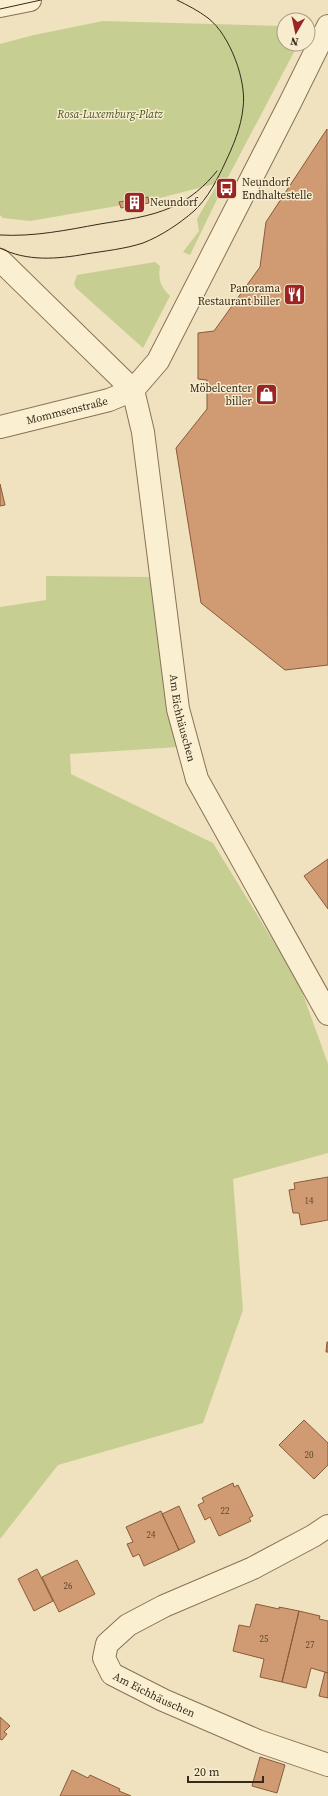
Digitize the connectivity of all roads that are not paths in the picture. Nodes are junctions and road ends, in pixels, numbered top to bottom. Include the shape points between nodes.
1 (30, 0) edge
2 (0, 6) edge
3 (328, 26) edge
4 (0, 260) edge
5 (133, 390) junction
6 (0, 427) edge
7 (328, 1014) edge
8 (328, 1526) edge
9 (328, 1765) edge

1 - 2 street
3 - 5 street via 158,361
4 - 5 street
5 - 6 street, Mommsenstraße via 109,400
5 - 7 street, Am Eichhäuschen via 143,432 178,709 197,779
8 - 9 street, Am Eichhäuschen via 253,1568 164,1606 128,1625 107,1644 104,1658 112,1674 163,1700 258,1741

